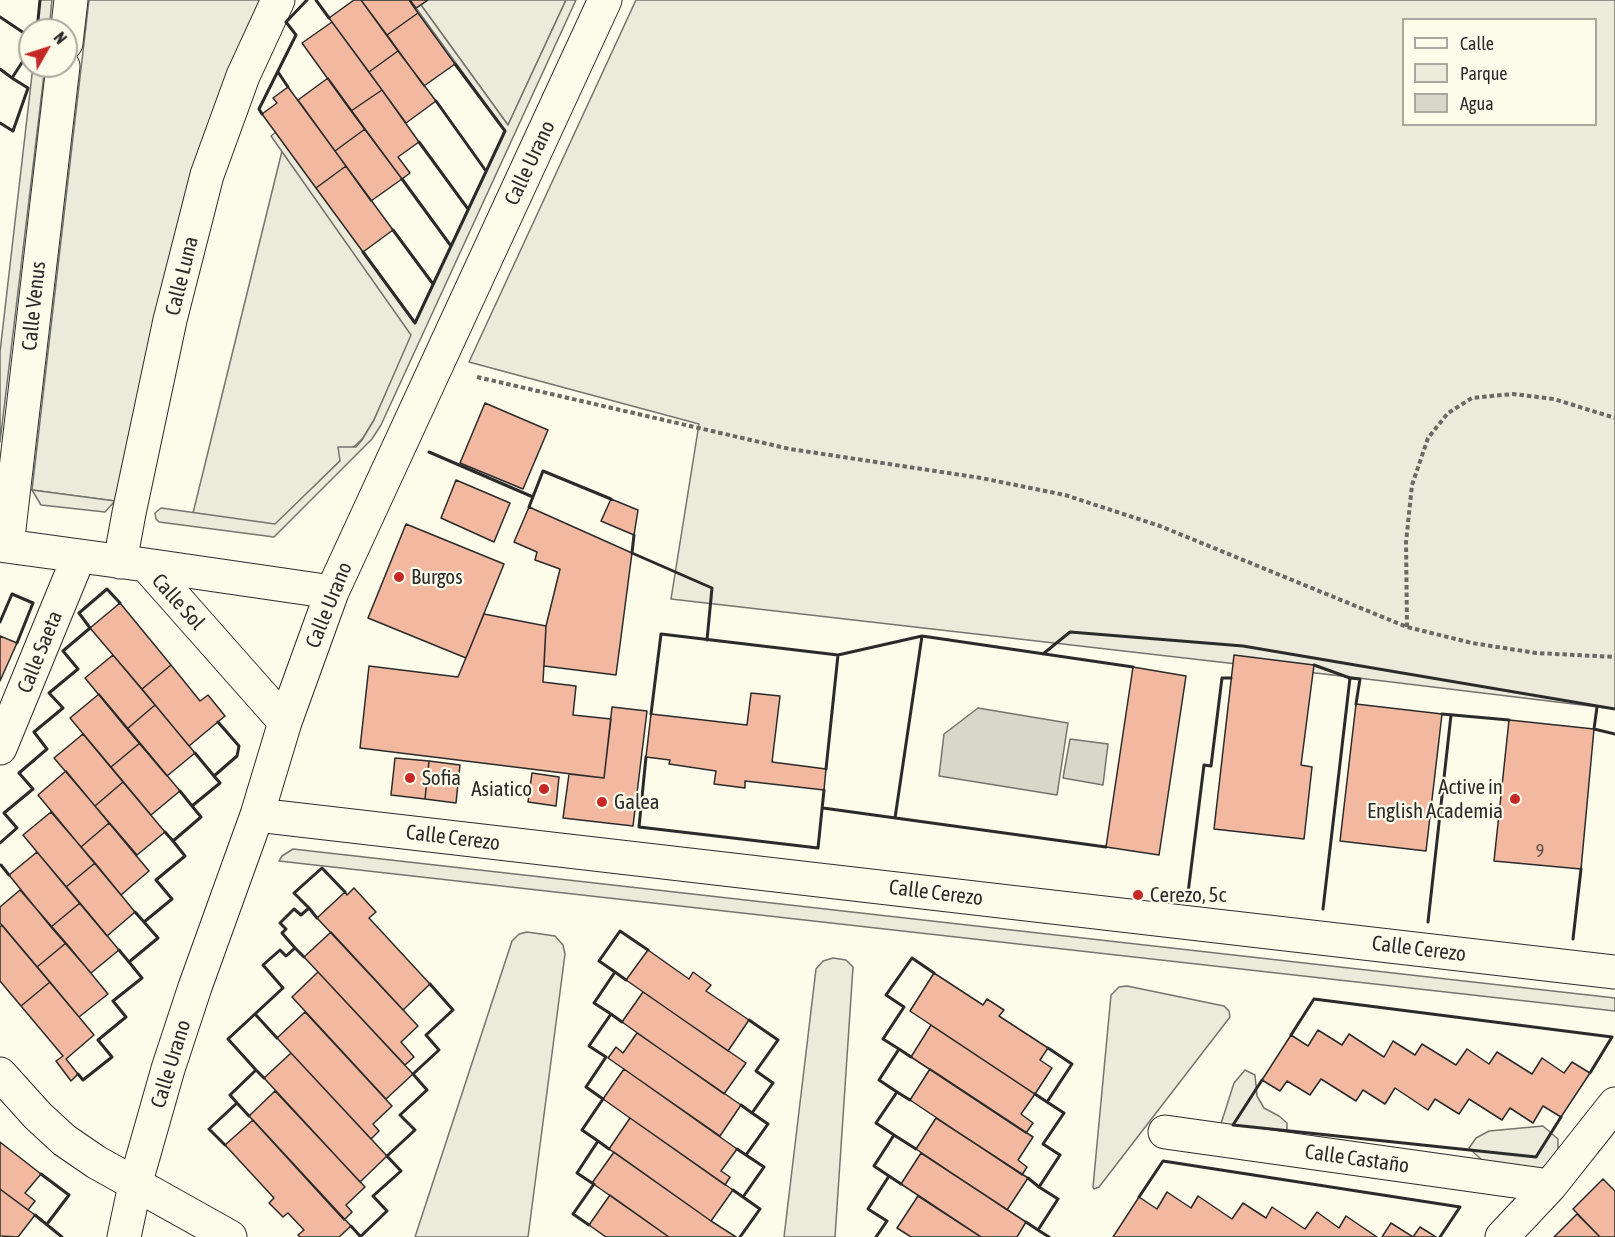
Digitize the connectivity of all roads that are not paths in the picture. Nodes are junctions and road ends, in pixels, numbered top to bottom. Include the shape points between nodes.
1 (71, 0) edge
2 (278, 0) edge
3 (604, 0) edge
4 (69, 18) edge
5 (62, 78) edge
6 (4, 545) edge
7 (79, 556) junction
8 (133, 564) junction
9 (332, 592) junction
10 (285, 722) junction
11 (0, 748) edge
12 (256, 815) junction
13 (1615, 972) edge
14 (0, 1074) edge
15 (1615, 1104) edge
16 (1165, 1132) dead end
17 (135, 1185) junction
18 (1550, 1186) junction
19 (124, 1237) edge
20 (230, 1237) edge
21 (1502, 1237) edge

1 - 4 street
2 - 8 street, Calle Luna via 243,76 207,175 170,321 129,513
3 - 9 street, Calle Urano
5 - 6 street, Calle Venus
6 - 7 street
7 - 8 street
7 - 11 street, Calle Saeta
8 - 9 street
8 - 10 street, Calle Sol
9 - 10 street, Calle Urano
10 - 12 street, Calle Urano
12 - 13 street, Calle Cerezo
12 - 17 street, Calle Urano via 168,1069
14 - 17 street via 64,1140
15 - 18 street
16 - 18 street, Calle Castaño
17 - 19 street, Calle Urano
17 - 20 street
18 - 21 street

